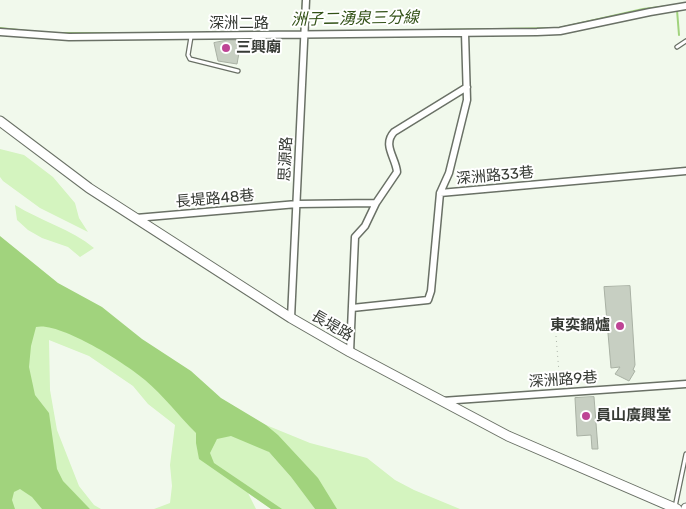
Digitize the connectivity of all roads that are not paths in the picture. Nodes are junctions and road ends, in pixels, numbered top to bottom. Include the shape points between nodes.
1 (306, 0) edge
2 (686, 6) edge
3 (0, 32) edge
4 (465, 34) junction
5 (304, 36) junction
6 (191, 37) junction
7 (686, 41) edge
8 (677, 47) dead end
9 (238, 71) dead end
10 (467, 87) junction
11 (0, 121) edge
12 (686, 171) edge
13 (440, 193) junction
14 (376, 203) junction
15 (297, 204) junction
16 (136, 218) junction
17 (352, 308) junction
18 (292, 318) junction
19 (350, 352) junction
20 (686, 384) edge
21 (441, 401) junction
22 (686, 454) edge
23 (676, 509) edge

1 - 5 street, 思源路
2 - 4 street, 深洲二路 via 560,31
3 - 6 street, 深洲二路 via 69,37
4 - 5 street, 深洲二路
4 - 10 street, 深洲路33巷
5 - 6 street, 深洲二路
5 - 15 street, 思源路
6 - 9 lane via 190,59
7 - 8 lane
10 - 13 street, 深洲路33巷 via 467,100 449,172
10 - 14 street via 390,136 389,151 397,172
11 - 16 street, 長堤路 via 89,188
12 - 13 street, 深洲路33巷
13 - 17 street via 428,300
14 - 15 street, 長堤路48巷
14 - 17 street via 365,226 355,237
15 - 16 street, 長堤路48巷
15 - 18 street, 思源路
16 - 18 street, 長堤路
17 - 19 street
18 - 19 street, 長堤路
19 - 21 street, 長堤路
20 - 21 street, 深洲路9巷
21 - 23 street, 長堤路 via 508,436
22 - 23 lane

